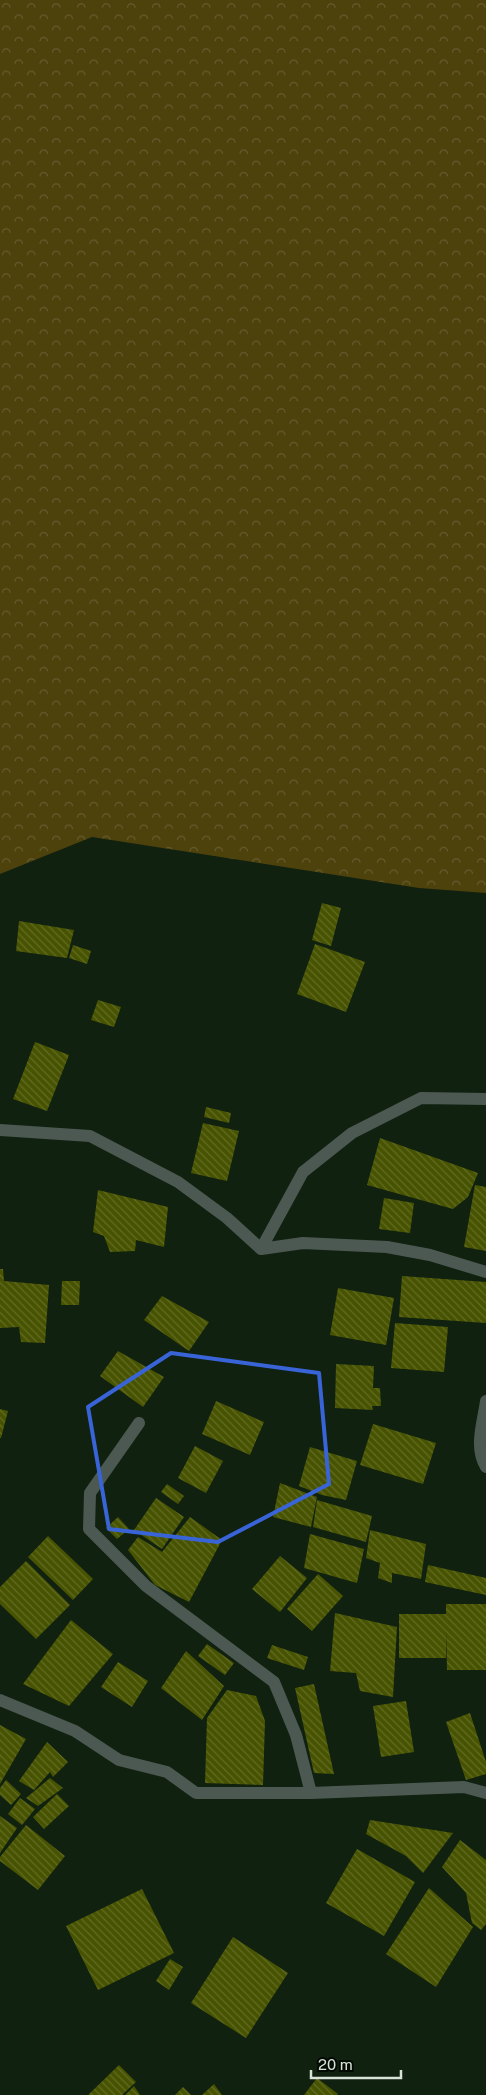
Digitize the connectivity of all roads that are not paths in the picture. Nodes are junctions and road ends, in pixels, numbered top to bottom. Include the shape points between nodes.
1 (486, 1099) edge
2 (0, 1130) edge
3 (261, 1249) junction
4 (486, 1272) edge
5 (486, 1401) edge
6 (139, 1423) dead end
7 (486, 1467) edge
8 (0, 1700) edge
9 (311, 1793) junction
10 (486, 1793) edge

1 - 3 street via 421,1098 352,1133 303,1172
2 - 3 street via 90,1136 178,1182 227,1218
3 - 4 street via 303,1243 387,1247 430,1255
5 - 7 street via 479,1446
6 - 9 street via 90,1493 89,1529 146,1586 274,1682 296,1735
8 - 9 street via 75,1731 119,1760 167,1772 196,1793
9 - 10 street via 464,1787

